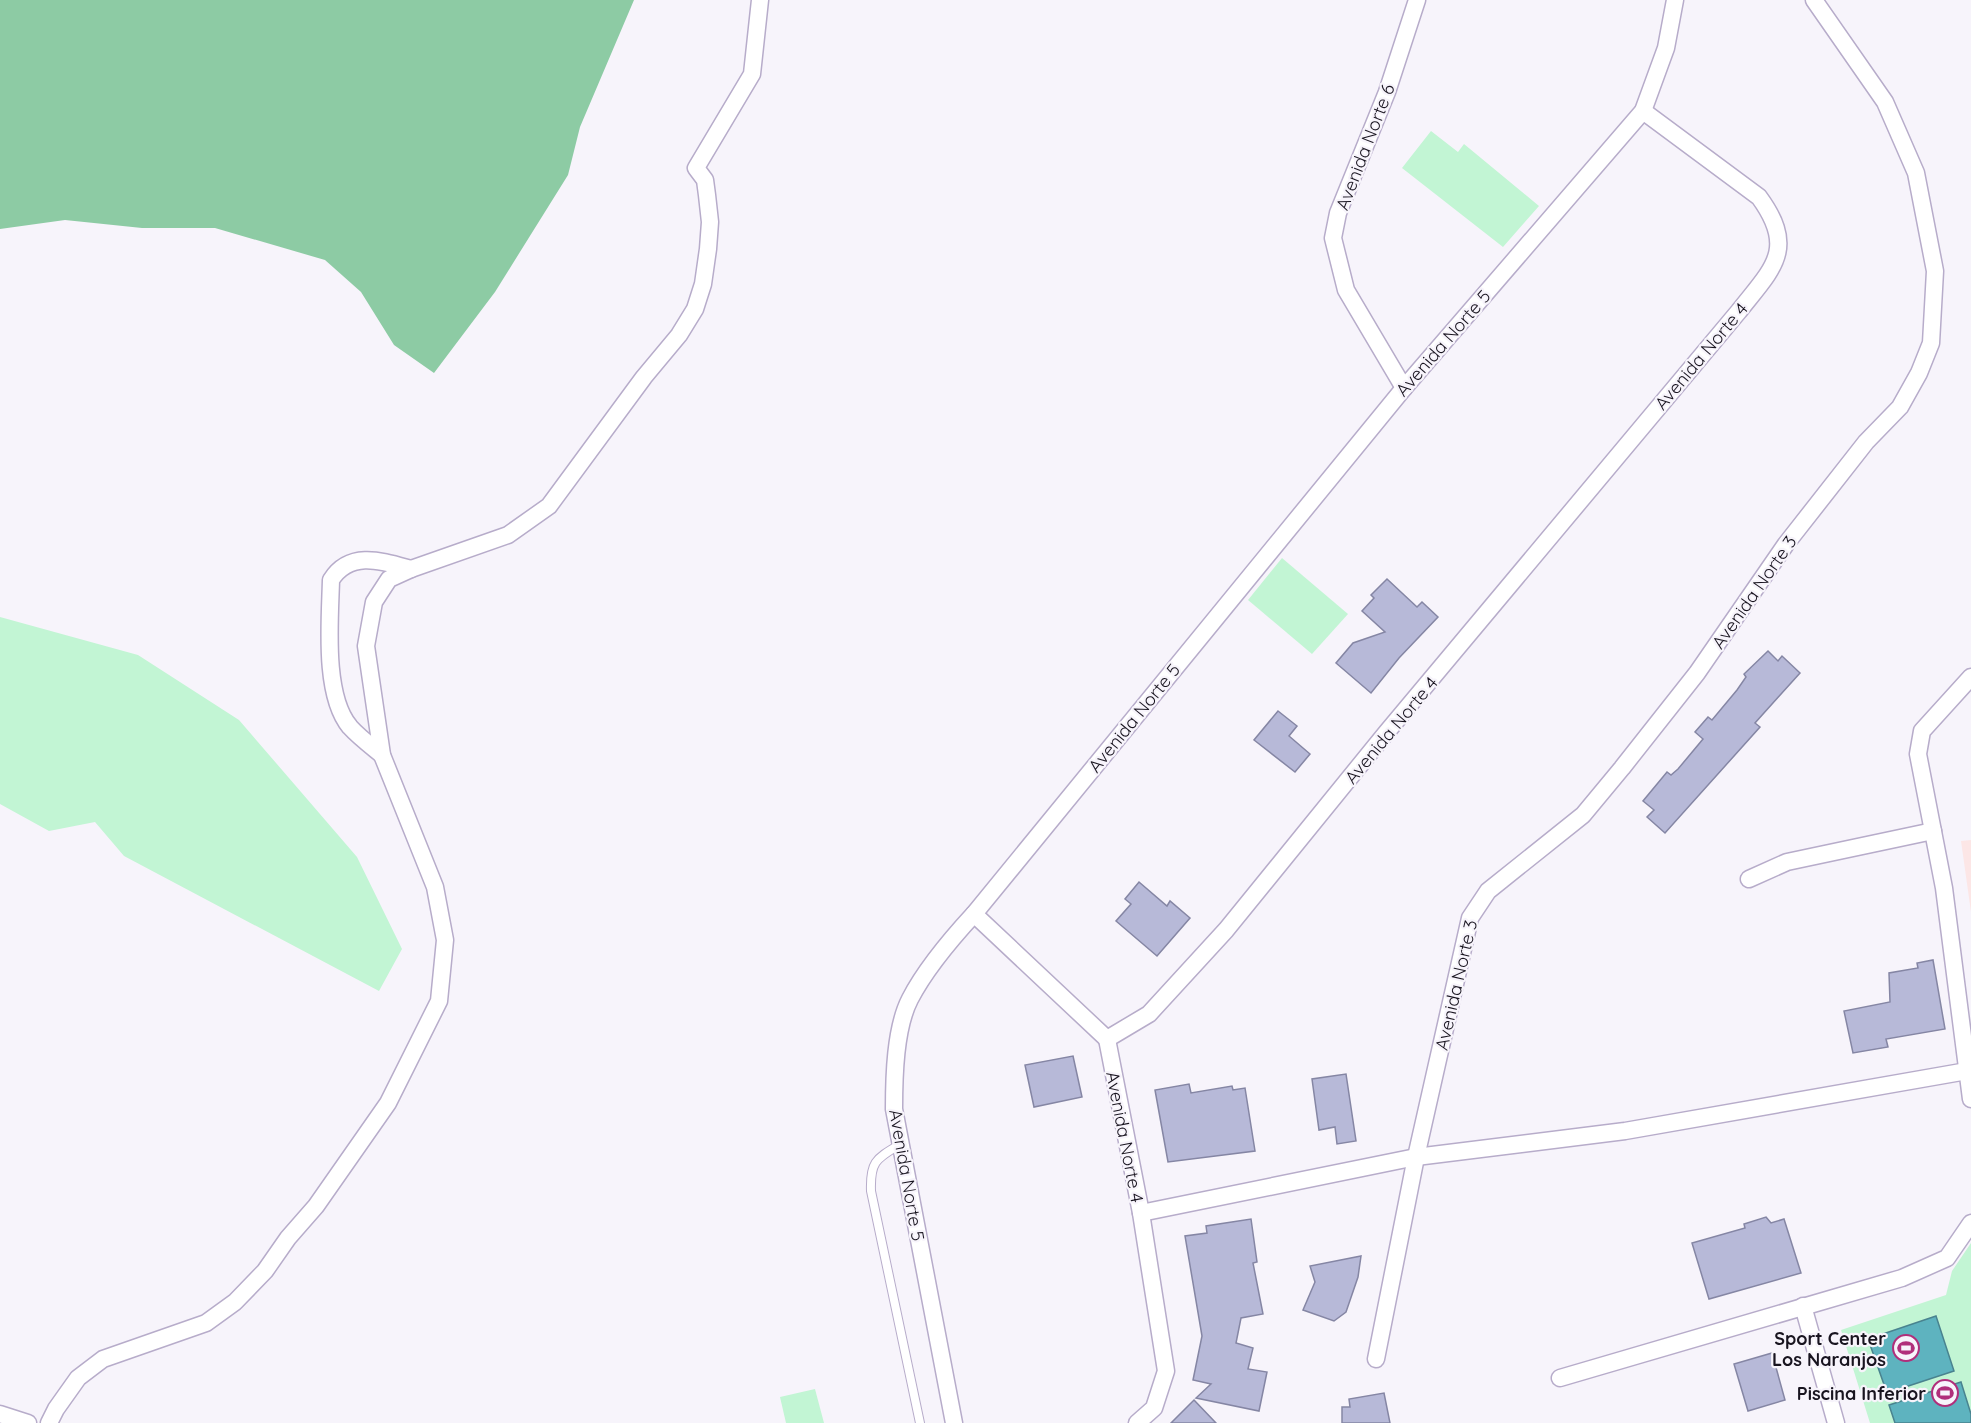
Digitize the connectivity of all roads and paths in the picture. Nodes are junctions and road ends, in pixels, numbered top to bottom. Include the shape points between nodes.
1 (760, 0) edge
2 (1417, 0) edge
3 (1675, 0) edge
4 (1814, 0) edge
5 (1643, 111) junction
6 (1404, 388) junction
7 (411, 569) junction
8 (1971, 677) edge
9 (381, 755) junction
10 (1933, 831) junction
11 (1749, 879) dead end
12 (974, 914) junction
13 (1107, 1039) junction
14 (1967, 1071) junction
15 (1971, 1099) edge
16 (899, 1145) junction
17 (1416, 1157) junction
18 (1141, 1213) junction
19 (1971, 1222) edge
20 (1803, 1306) junction
21 (1376, 1359) dead end
22 (1560, 1378) dead end
23 (0, 1414) edge
24 (28, 1423) edge
25 (49, 1423) edge
26 (920, 1423) edge
27 (954, 1423) edge
28 (1137, 1423) edge
29 (1836, 1423) edge

1 - 7 street via 752,74 696,168 705,180 710,222 708,249 703,284 679,335 549,506 508,535
2 - 6 street, Avenida Norte 6 via 1387,92 1338,213 1334,238 1346,290
3 - 5 street via 1666,48
4 - 17 street, Avenida Norte 3 via 1885,102 1916,173 1935,271 1931,343 1900,407 1866,442 1786,544 1696,674 1622,768 1583,815 1488,891 1470,918
5 - 6 street, Avenida Norte 5
5 - 13 street, Avenida Norte 4 via 1759,197 1772,216 1779,256 1739,311 1226,930 1149,1014
6 - 12 street, Avenida Norte 5
7 - 9 street via 389,579 374,602 366,646
7 - 9 street via 372,559 349,563 338,569 332,580 329,660 336,694 349,725
8 - 10 street via 1922,731 1918,754
9 - 25 street via 435,887 445,940 439,1000 388,1103 316,1206 235,1302 206,1323 103,1359 78,1378
10 - 11 street via 1786,862
10 - 14 street
12 - 13 street
12 - 16 street, Avenida Norte 5 via 948,942 909,1000 894,1060
13 - 18 street, Avenida Norte 4
14 - 15 street
14 - 17 street via 1625,1131
16 - 26 lane via 877,1159 870,1171 871,1191
16 - 27 street, Avenida Norte 5
17 - 18 street
17 - 21 street, Avenida Norte 3
18 - 28 street, Avenida Norte 4 via 1166,1371 1154,1408
19 - 20 street via 1947,1258 1935,1265
20 - 22 street
20 - 29 street
23 - 24 street

